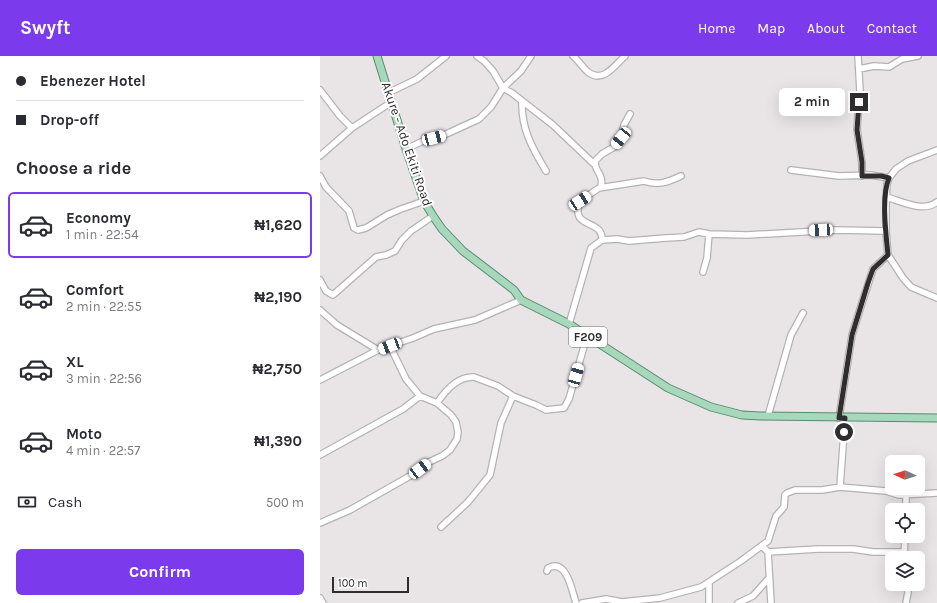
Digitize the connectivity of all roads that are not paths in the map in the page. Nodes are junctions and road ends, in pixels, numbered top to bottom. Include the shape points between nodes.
1 (377, 56) edge
2 (446, 56) edge
3 (477, 56) edge
4 (531, 56) edge
5 (574, 56) edge
6 (624, 56) edge
7 (858, 56) edge
8 (918, 56) edge
9 (903, 58) edge
10 (859, 69) junction
11 (503, 88) junction
12 (320, 90) edge
13 (388, 93) junction
14 (522, 101) junction
15 (390, 103) junction
16 (630, 114) dead end
17 (352, 128) junction
18 (406, 149) junction
19 (937, 150) edge
20 (320, 156) edge
21 (594, 164) junction
22 (790, 170) dead end
23 (546, 171) dead end
24 (320, 176) edge
25 (681, 176) dead end
26 (862, 176) junction
27 (889, 178) junction
28 (601, 188) junction
29 (886, 197) junction
30 (424, 201) junction
31 (937, 202) edge
32 (433, 216) junction
33 (886, 231) junction
34 (709, 234) junction
35 (602, 240) junction
36 (888, 255) junction
37 (703, 272) dead end
38 (320, 280) edge
39 (937, 298) edge
40 (521, 300) junction
41 (320, 310) edge
42 (803, 312) dead end
43 (569, 324) junction
44 (587, 336) junction
45 (390, 346) junction
46 (378, 350) junction
47 (320, 380) edge
48 (420, 396) junction
49 (513, 396) junction
50 (437, 403) junction
51 (768, 416) junction
52 (842, 418) junction
53 (937, 418) edge
54 (320, 455) edge
55 (840, 487) junction
56 (885, 491) edge
57 (925, 493) edge
58 (937, 493) edge
59 (906, 495) edge
60 (906, 503) edge
61 (320, 523) edge
62 (441, 527) dead end
63 (762, 546) junction
64 (768, 552) junction
65 (885, 553) edge
66 (547, 571) dead end
67 (769, 578) junction
68 (709, 583) junction
69 (908, 591) edge
70 (320, 598) edge
71 (323, 603) edge
72 (576, 603) edge
73 (582, 603) edge
74 (709, 603) edge
75 (738, 603) edge
76 (771, 603) edge
77 (906, 603) edge

1 - 13 main road, Akure - Ado Ekiti Road / F209
2 - 13 street via 417,79
3 - 11 street via 493,71
4 - 11 street via 521,71
5 - 6 street via 588,72 600,76 607,73
7 - 10 street
8 - 9 street
9 - 10 street via 889,67
10 - 26 street via 857,130
11 - 14 street
11 - 18 street via 491,107 479,119
12 - 17 street
13 - 15 main road, Akure - Ado Ekiti Road / F209
14 - 21 street via 553,125
14 - 23 street via 525,129
15 - 17 street
15 - 18 main road, Akure - Ado Ekiti Road / F209
16 - 21 street via 621,138
17 - 20 street
18 - 30 main road, Akure - Ado Ekiti Road / F209
19 - 27 street via 908,161 896,169
21 - 28 street via 602,179
22 - 26 street
24 - 30 street via 326,187 349,211 354,228 358,230
25 - 28 street via 665,183 651,184 644,181
26 - 27 street
27 - 29 street
28 - 35 street via 580,201 578,212 579,218 598,228
29 - 31 street via 920,207
29 - 33 street
30 - 32 main road, Akure - Ado Ekiti Road / F209
32 - 38 street via 402,240 395,251 376,257 333,295 326,291
32 - 40 main road, Akure - Ado Ekiti Road / F209 via 453,242 514,290
33 - 34 street
33 - 36 street
34 - 35 street via 699,232 684,237
34 - 37 street
35 - 43 street via 591,248
36 - 39 street via 911,287
36 - 52 street via 873,269 852,335
40 - 43 main road, Akure - Ado Ekiti Road / F209
40 - 45 street via 475,320 434,328
41 - 46 street via 338,325
42 - 51 street via 791,335
43 - 44 main road, Akure - Ado Ekiti Road / F209
44 - 49 street via 569,399 564,408 546,410
44 - 51 main road, Akure - Ado Ekiti Road / F209 via 668,388 688,397 742,415
45 - 46 street
45 - 48 street via 406,379
46 - 47 street
48 - 50 street
48 - 54 street via 403,409
49 - 50 street via 498,386 470,377 445,391
49 - 62 street via 501,423 490,476 468,502
50 - 61 street via 456,422 458,439 450,450 383,492
51 - 52 main road, Akure - Ado Ekiti Road / F209
52 - 53 main road, Akure - Ado Ekiti Road / F209
52 - 55 street
55 - 56 street
55 - 63 street via 795,490 787,493 784,507 776,516 769,538
57 - 58 street
59 - 60 street
63 - 64 street
63 - 68 street
64 - 65 street via 853,549
64 - 67 street
66 - 72 street via 551,567 563,570
67 - 75 street via 753,596
67 - 76 street
68 - 73 street via 660,598 622,602 606,598
68 - 74 street
69 - 77 street
70 - 71 street

